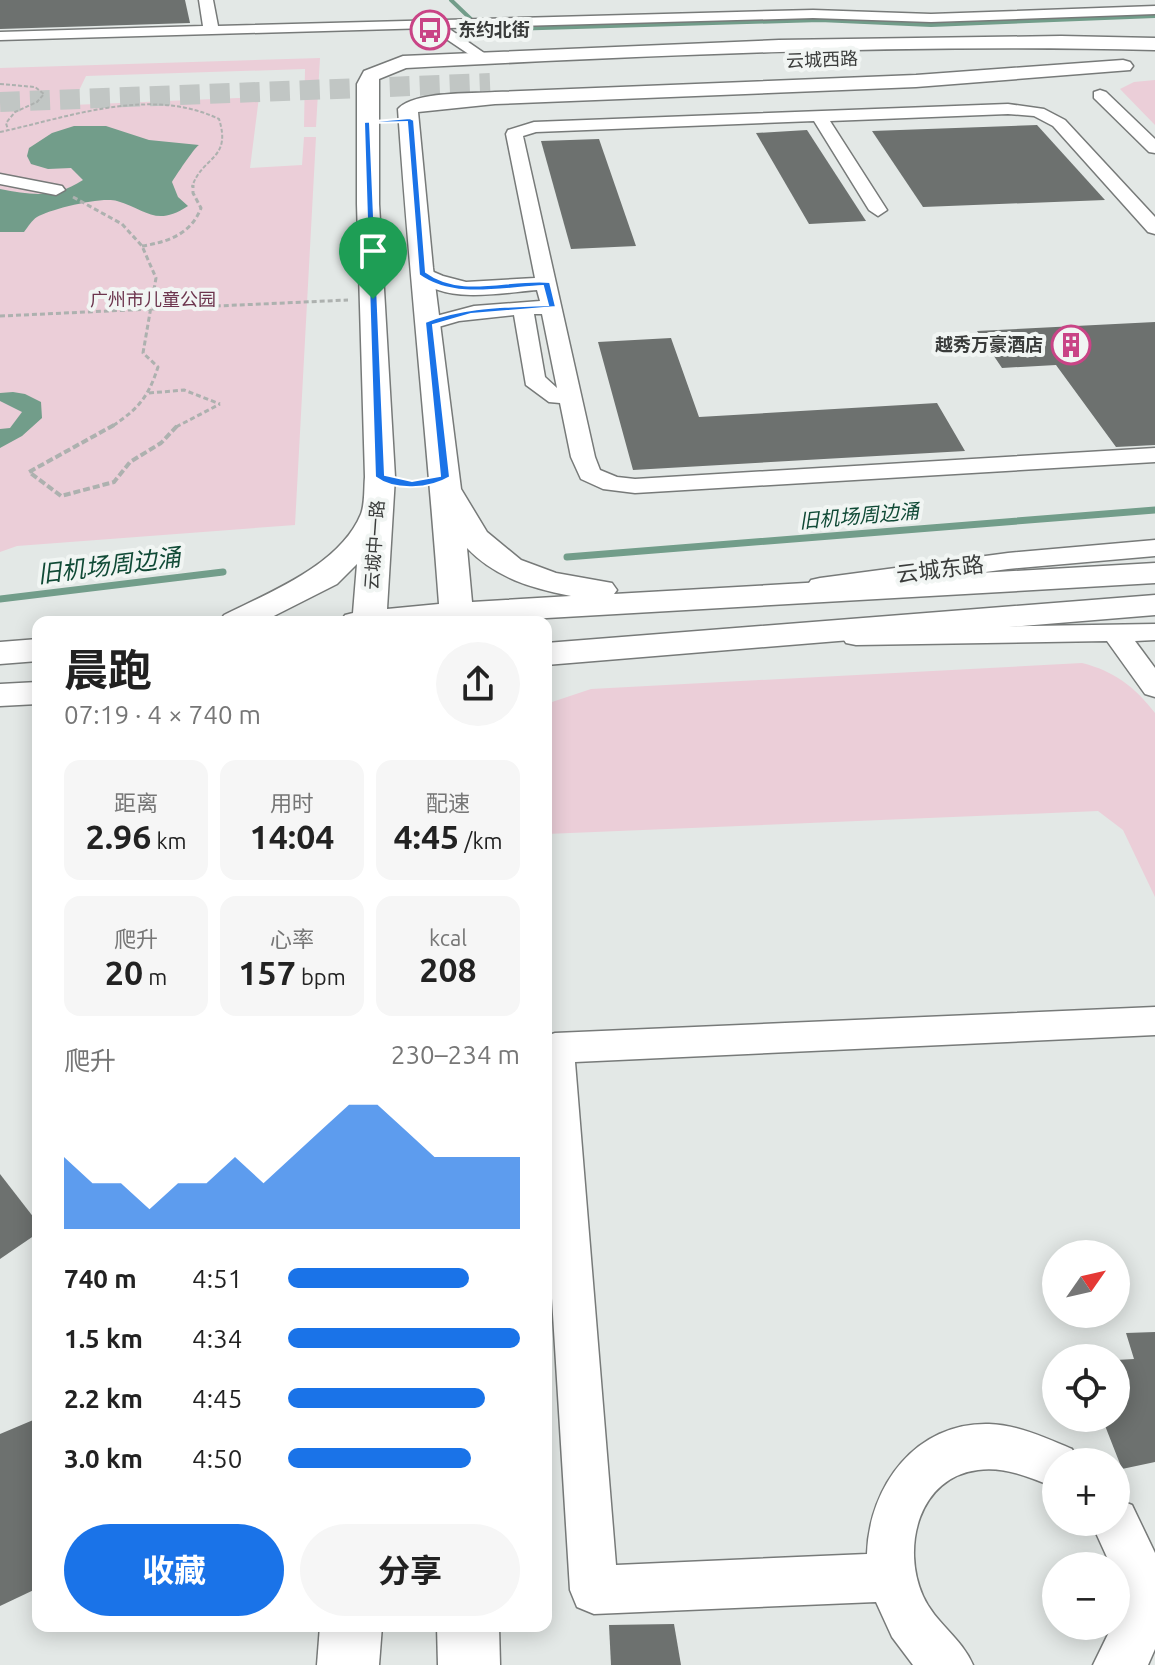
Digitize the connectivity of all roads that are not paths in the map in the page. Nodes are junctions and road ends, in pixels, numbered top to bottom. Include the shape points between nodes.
1 (206, 0) edge
2 (657, 0) edge
3 (866, 0) edge
4 (1110, 0) edge
5 (1155, 10) edge
6 (1126, 11) junction
7 (882, 17) junction
8 (673, 19) junction
9 (433, 24) junction
10 (211, 29) junction
11 (0, 36) edge
12 (1153, 38) edge
13 (1142, 63) edge
14 (1013, 74) junction
15 (489, 78) junction
16 (1100, 95) junction
17 (526, 97) junction
18 (819, 117) junction
19 (367, 122) junction
20 (410, 133) junction
21 (1155, 148) edge
22 (0, 179) edge
23 (56, 190) dead end
24 (878, 210) dead end
25 (1155, 228) edge
26 (422, 273) junction
27 (547, 283) junction
28 (552, 307) junction
29 (523, 308) junction
30 (428, 324) junction
31 (557, 397) dead end
32 (1155, 455) edge
33 (380, 477) junction
34 (445, 477) junction
35 (377, 514) junction
36 (1155, 548) edge
37 (1155, 573) edge
38 (726, 599) junction
39 (1155, 605) edge
40 (248, 616) edge
41 (366, 616) edge
42 (456, 616) edge
43 (484, 616) edge
44 (1155, 632) edge
45 (1117, 635) junction
46 (745, 638) junction
47 (32, 650) edge
48 (0, 653) edge
49 (552, 654) edge
50 (1155, 688) edge
51 (32, 693) edge
52 (0, 695) edge
53 (1155, 1021) edge
54 (1042, 1459) edge
55 (1125, 1536) edge
56 (1145, 1565) edge
57 (894, 1577) junction
58 (351, 1632) edge
59 (373, 1632) edge
60 (468, 1632) edge
61 (348, 1665) edge
62 (375, 1665) edge
63 (469, 1665) edge
64 (948, 1665) edge
65 (1118, 1665) edge

1 - 10 street
2 - 8 street
3 - 7 street
4 - 6 street
5 - 6 street
6 - 7 street
6 - 12 street
7 - 8 street
8 - 9 street
9 - 10 street
9 - 15 street
10 - 11 street
12 - 15 main road, 云城西路
13 - 14 main road
13 - 15 main road, 云城西路
13 - 16 main road via 1097,75
14 - 16 main road via 1057,79
14 - 17 main road
15 - 17 main road
15 - 19 main road, 云城中一路 via 403,62 371,75
15 - 20 main road via 408,109
16 - 21 street
17 - 20 main road via 453,112
18 - 24 street
18 - 25 street via 1008,109 1050,116
18 - 27 street via 534,127 514,134
19 - 20 main road
19 - 33 main road, 云城中一路
20 - 26 main road
22 - 23 street
26 - 27 street via 437,284 458,288
26 - 30 main road
27 - 28 street
28 - 29 street
28 - 32 street via 583,457 590,474 612,484 651,486
29 - 30 street via 452,314
29 - 31 street via 537,385
30 - 34 main road
33 - 34 main road via 412,484
33 - 35 main road, 云城中一路
34 - 38 main road via 473,539 511,569 584,589
34 - 42 main road
35 - 40 main road via 325,577
35 - 41 main road, 云城中一路
36 - 38 street, 云城东路 via 980,564
37 - 38 main road, 云城东路
38 - 43 main road, 云城东路
39 - 46 main road
44 - 45 street
45 - 46 street
45 - 50 street
46 - 49 main road
47 - 48 main road
51 - 52 main road
53 - 57 street via 555,1048 594,1590
54 - 57 street via 1017,1449 977,1446 940,1458 911,1481 893,1516 889,1558
55 - 56 street
56 - 65 street via 1132,1644
57 - 64 street via 900,1603 926,1645
58 - 61 main road
59 - 62 main road
60 - 63 main road

